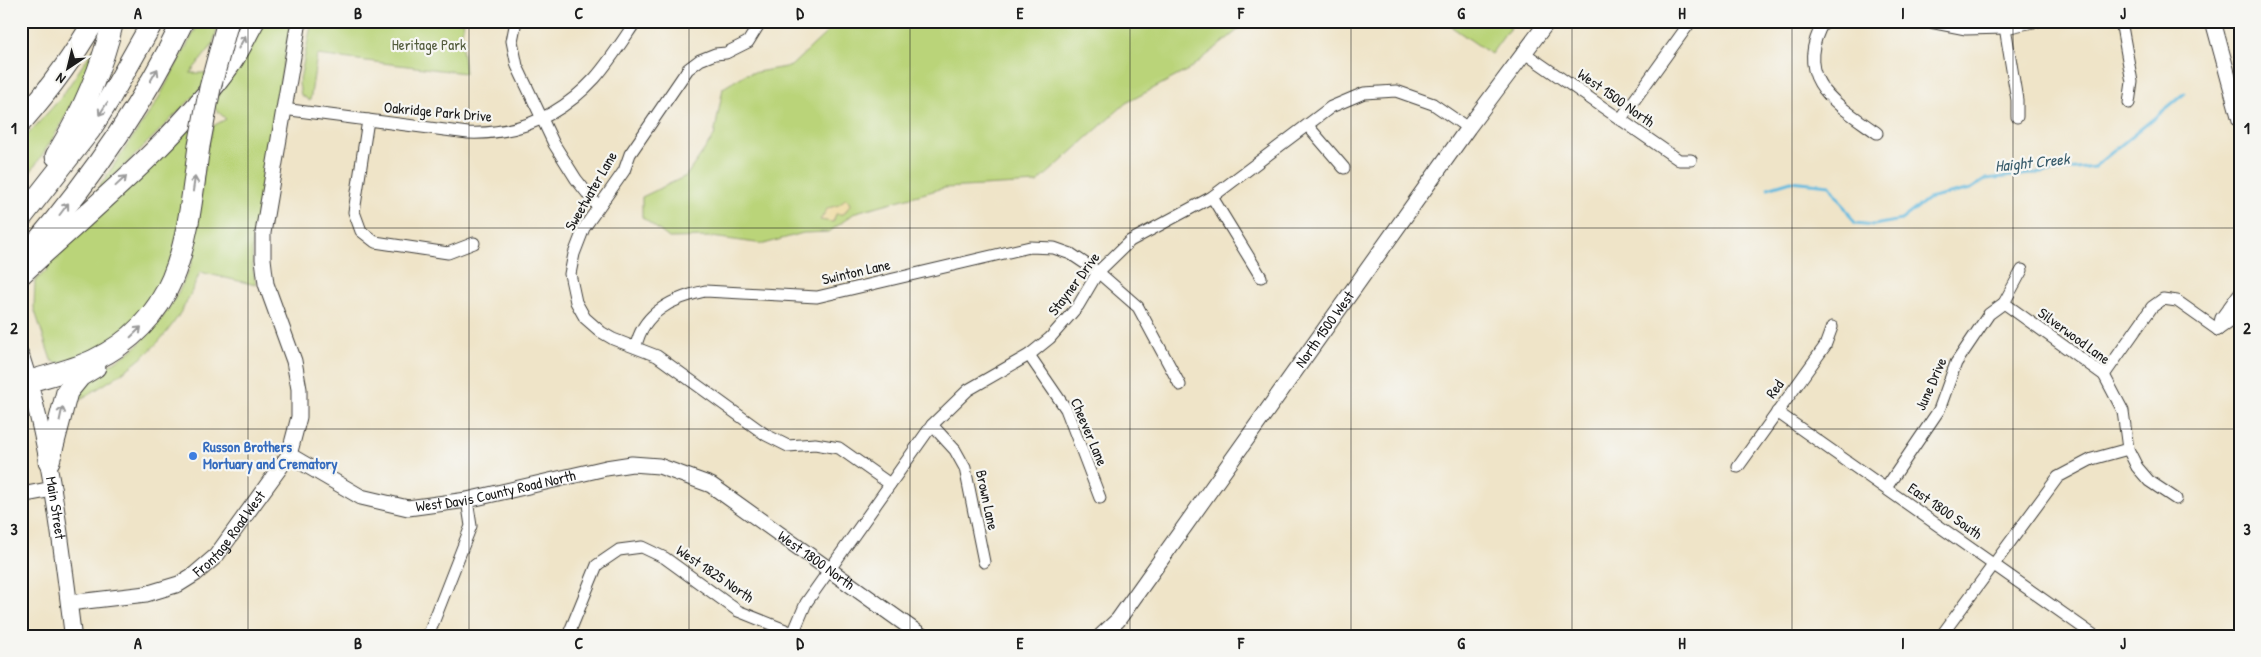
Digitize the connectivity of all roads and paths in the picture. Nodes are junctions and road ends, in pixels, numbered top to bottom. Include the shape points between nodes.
1 (94, 21) edge
2 (113, 21) edge
3 (153, 21) edge
4 (183, 21) edge
5 (228, 21) edge
6 (254, 21) edge
7 (299, 21) edge
8 (516, 21) edge
9 (636, 21) edge
10 (761, 21) edge
11 (1548, 21) edge
12 (1691, 21) edge
13 (1824, 21) edge
14 (1925, 21) edge
15 (2038, 21) edge
16 (2121, 21) edge
17 (2213, 21) edge
18 (2005, 25) edge
19 (1526, 54) junction
20 (2129, 103) dead end
21 (284, 109) junction
22 (2016, 117) dead end
23 (543, 118) junction
24 (23, 120) edge
25 (368, 120) junction
26 (1620, 120) junction
27 (2240, 120) edge
28 (1308, 126) junction
29 (1468, 128) junction
30 (1877, 133) dead end
31 (1691, 160) dead end
32 (1344, 168) dead end
33 (1212, 197) junction
34 (21, 205) edge
35 (598, 207) junction
36 (21, 218) edge
37 (474, 244) dead end
38 (21, 260) edge
39 (2022, 270) dead end
40 (1098, 272) junction
41 (21, 274) edge
42 (1260, 277) dead end
43 (2240, 292) edge
44 (2004, 303) junction
45 (2240, 307) edge
46 (1832, 327) dead end
47 (2218, 330) junction
48 (636, 346) junction
49 (112, 351) junction
50 (1029, 355) junction
51 (21, 356) edge
52 (2104, 375) junction
53 (26, 383) edge
54 (1180, 385) dead end
55 (1777, 412) junction
56 (932, 425) junction
57 (2128, 450) junction
58 (289, 455) junction
59 (49, 461) junction
60 (1738, 467) dead end
61 (890, 484) junction
62 (711, 485) joint
63 (1886, 488) junction
64 (53, 489) junction
65 (21, 495) edge
66 (1100, 498) dead end
67 (2176, 499) dead end
68 (467, 500) junction
69 (984, 562) dead end
70 (1993, 564) junction
71 (830, 572) junction
72 (69, 603) junction
73 (793, 634) edge
74 (73, 636) edge
75 (428, 636) edge
76 (568, 636) edge
77 (922, 636) edge
78 (1101, 636) edge
79 (1941, 636) edge
80 (2095, 636) edge

1 - 24 highway via 48,92
2 - 34 highway via 104,55 75,122 51,164
3 -> 36 highway via 90,130
38 -> 4 highway via 58,218 123,127
49 -> 5 highway, bridge via 152,314 174,277 188,228 210,88
41 -> 6 highway via 194,110 231,63
7 - 21 street, Frontage Road West
8 - 23 street via 512,41 517,66
9 - 23 street, Oakridge Park Drive via 597,76 579,95
10 - 35 street, Sweetwater Lane via 748,42 726,53 700,60 688,68
11 - 19 street, North 1500 West
12 - 26 street
13 - 30 street via 1812,59 1819,85 1838,105
14 - 18 street via 1966,29
15 - 18 street
16 - 20 street via 2132,82
17 - 27 street
18 - 22 street via 2017,100
19 - 26 street, West 1500 North
19 - 29 street, North 1500 West
21 - 25 street, Oakridge Park Drive
21 - 58 street, Frontage Road West via 263,233 263,259 266,284 294,361 299,389 299,416
23 - 25 street, Oakridge Park Drive via 493,134
23 - 35 street via 568,167
25 - 37 street via 354,212 361,231 375,242 448,253
26 - 31 street, West 1500 North via 1678,160
28 - 29 street, Stayner Drive via 1331,108 1364,93 1396,91 1433,104
28 - 32 street
28 - 33 street, Stayner Drive
29 - 78 street, North 1500 West via 1118,620
33 - 40 street, Stayner Drive via 1130,241
33 - 42 street
35 - 48 street, Sweetwater Lane via 584,228 574,254 570,274 576,302 585,318 613,339
39 - 44 street, June Drive
40 - 48 street, Swinton Lane via 1071,254 1054,248 1030,247 817,297 704,291 680,298 656,312 638,334
40 - 50 street, Stayner Drive via 1067,321
40 - 54 street, Swinton Lane via 1138,307
43 - 47 street via 2221,318
44 - 52 street, Silverwood Lane
44 - 63 street, June Drive via 1989,314 1956,363 1939,410
45 - 47 street
46 - 55 street, Red via 1824,346
47 - 52 street via 2177,301 2164,299 2152,307
48 - 61 street, Sweetwater Lane via 657,356 766,435 788,446 816,444 839,448
49 - 53 highway via 75,369
59 -> 49 highway via 67,392 80,376 103,362
50 - 56 street, Stayner Drive via 968,390
50 - 66 street, Cheever Lane via 1066,409
51 - 53 main road, Main Street
52 - 57 street, Silverwood Lane via 2123,411
53 - 59 main road, Main Street
55 - 60 street, Red
55 - 63 street, East 1800 South
56 - 61 street, Stayner Drive
56 - 69 street, Brown Lane via 946,438 965,468
57 - 67 street, Silverwood Lane via 2149,481
57 - 70 street via 2092,459 2058,477
58 - 68 street, West Davis County Road North via 360,497 408,508
58 - 72 street, Frontage Road West via 216,556 195,574 179,584 146,594
59 - 64 main road, Main Street
61 - 71 street, Stayner Drive
62 - 68 street, West Davis County Road North via 659,466 632,464
62 - 71 street, West 1800 North
63 - 70 street, East 1800 South
64 - 65 street
64 - 72 main road, Main Street
68 - 75 street via 471,526
70 - 79 street
70 - 80 street, East 1800 South
71 - 73 street, Stayner Drive via 806,603
71 - 77 street, West 1800 North
72 - 74 main road, Main Street
73 - 76 street, West 1825 North via 738,611 665,558 642,547 619,550 597,565

